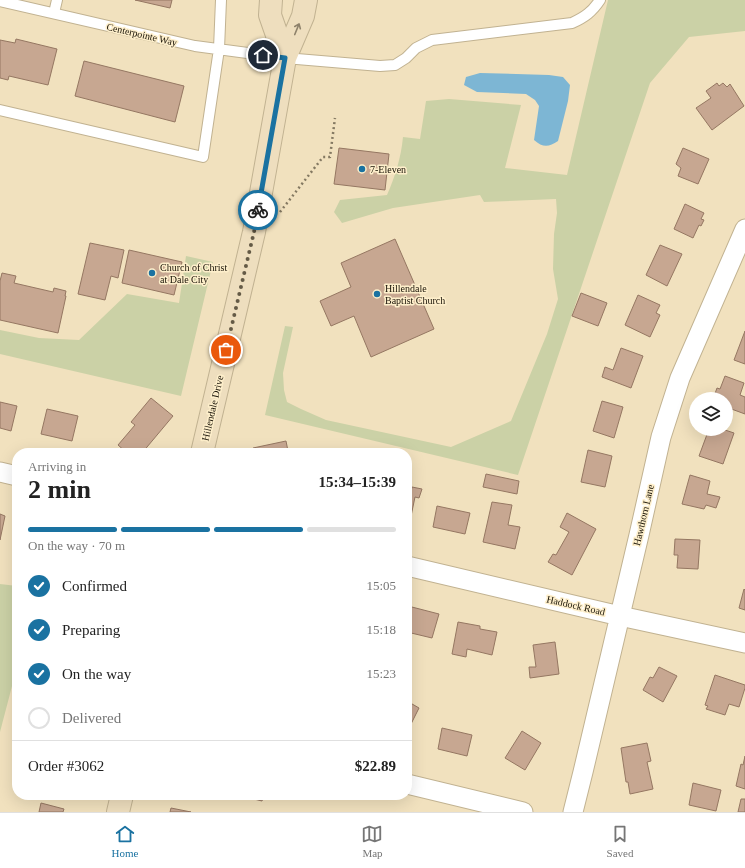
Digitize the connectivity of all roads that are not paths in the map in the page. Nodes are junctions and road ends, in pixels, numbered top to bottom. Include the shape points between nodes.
1 (57, 0) edge
2 (221, 0) edge
3 (271, 0) edge
4 (306, 0) edge
5 (600, 0) edge
6 (0, 1) edge
7 (54, 13) junction
8 (219, 49) junction
9 (285, 58) junction
10 (0, 110) edge
11 (745, 229) edge
12 (203, 448) edge
13 (0, 472) edge
14 (12, 475) edge
15 (412, 567) edge
16 (620, 616) junction
17 (745, 643) edge
18 (412, 785) edge
19 (121, 800) edge
20 (118, 812) edge
21 (523, 812) edge
22 (572, 812) edge

1 - 7 lane
2 - 8 lane
3 - 9 main road, Hillendale Drive via 270,15
9 -> 4 main road, Hillendale Drive
5 - 9 lane, Centerpointe Way via 585,17 572,23 432,40 416,48 395,65
6 - 7 lane, Centerpointe Way
7 - 8 lane, Centerpointe Way via 195,46
8 - 9 lane, Centerpointe Way
8 - 10 lane via 203,157
9 - 12 main road, Hillendale Drive via 254,232
11 - 16 street, Hawthorn Lane via 677,385 661,437
13 - 14 street
15 - 16 street, Haddock Road
16 - 17 street, Haddock Road
16 - 22 street, Hawthorn Lane
18 - 21 street
19 - 20 main road

